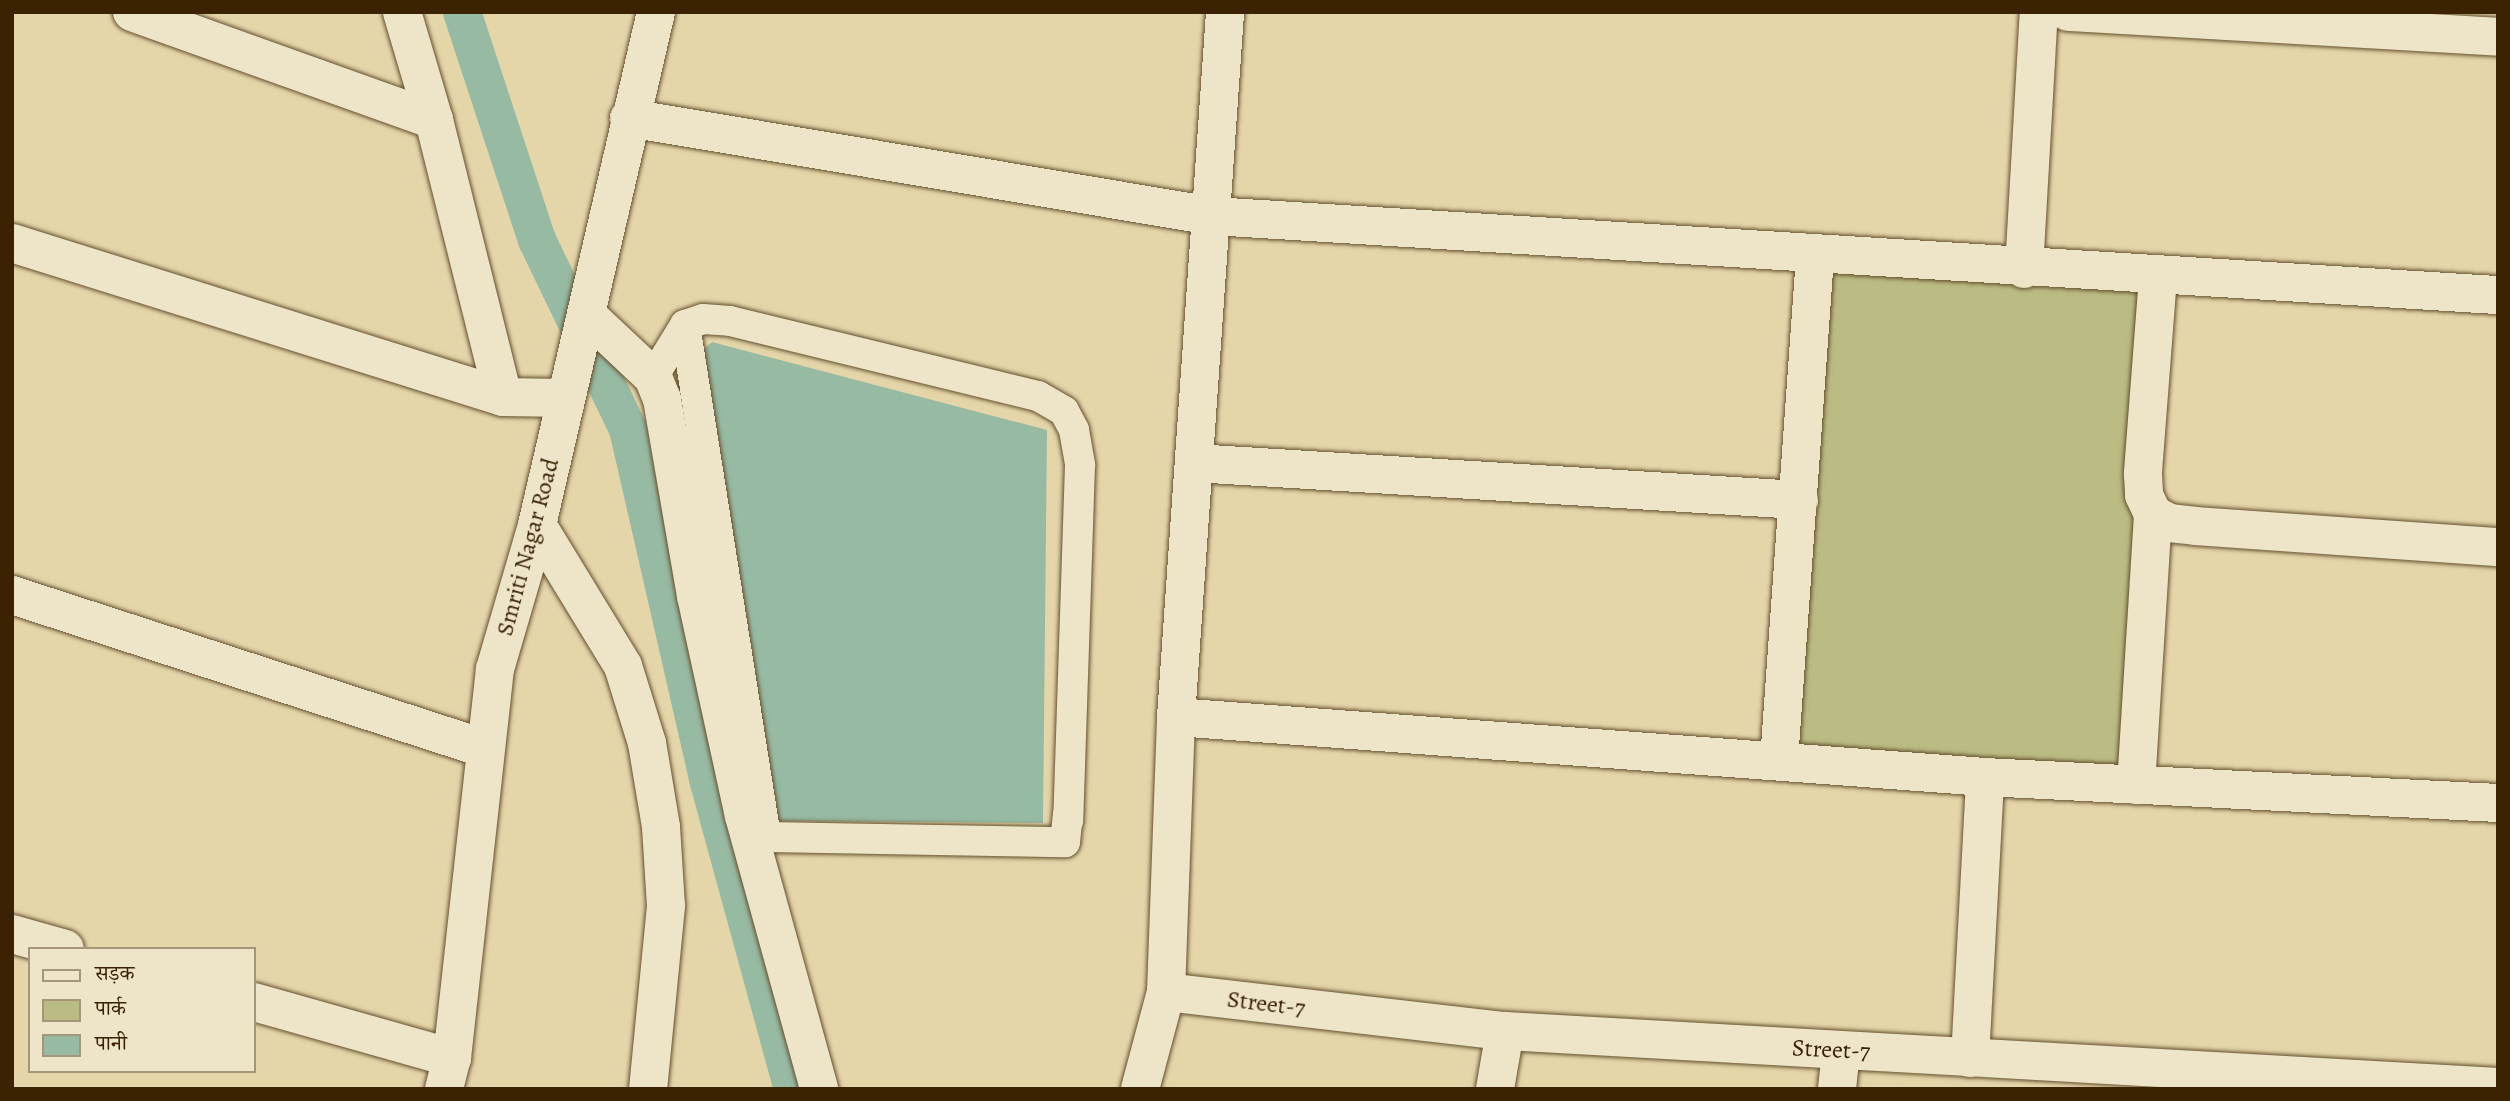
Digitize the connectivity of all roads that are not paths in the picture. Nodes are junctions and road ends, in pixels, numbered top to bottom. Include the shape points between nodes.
1 (132, 12) edge
2 (402, 12) edge
3 (656, 12) edge
4 (1225, 12) edge
5 (2039, 12) edge
6 (2068, 12) edge
7 (2498, 37) edge
8 (629, 118) junction
9 (434, 120) junction
10 (1212, 216) junction
11 (12, 243) edge
12 (1815, 256) junction
13 (2024, 270) junction
14 (2158, 277) junction
15 (2498, 295) edge
16 (587, 315) junction
17 (685, 325) junction
18 (653, 377) junction
19 (503, 397) junction
20 (565, 398) junction
21 (1194, 463) junction
22 (1799, 500) junction
23 (2152, 514) junction
24 (537, 525) junction
25 (2498, 547) edge
26 (12, 595) edge
27 (1176, 717) junction
28 (483, 748) junction
29 (1779, 761) junction
30 (1985, 777) junction
31 (2136, 785) junction
32 (2498, 803) edge
33 (12, 934) edge
34 (58, 947) edge
35 (1167, 992) junction
36 (256, 1003) edge
37 (1505, 1031) junction
38 (1841, 1051) junction
39 (1970, 1058) junction
40 (448, 1073) edge
41 (2322, 1083) edge
42 (2498, 1087) edge
43 (648, 1089) edge
44 (819, 1089) edge
45 (1140, 1089) edge
46 (1495, 1089) edge
47 (1837, 1089) edge

1 - 9 street
2 - 9 street
3 - 8 street, Smriti Nagar Road
4 - 10 street
5 - 13 street
6 - 7 street
8 - 10 street
8 - 16 street, Smriti Nagar Road
9 - 19 street
10 - 12 street
10 - 21 street
11 - 19 street
12 - 13 street
12 - 22 street
13 - 14 street
14 - 15 street
14 - 23 street via 2143,474 2144,495
16 - 18 street
16 - 20 street, Smriti Nagar Road
17 - 17 street via 703,319 730,321 1038,396 1064,411 1074,430 1080,464 1065,842 766,837
17 - 18 street
18 - 44 street via 662,400 696,596 744,816
19 - 20 street
20 - 24 street, Smriti Nagar Road
21 - 22 street
21 - 27 street
22 - 29 street
23 - 25 street via 2169,523 2196,526
23 - 31 street
24 - 28 street, Smriti Nagar Road via 495,669
24 - 43 street via 623,666 647,743 661,827 666,906
26 - 28 street
27 - 29 street
27 - 35 street
28 - 40 street, Smriti Nagar Road
29 - 30 street
30 - 31 street
30 - 39 street
31 - 32 street
33 - 34 street
35 - 37 street, Street-7
35 - 45 street
36 - 40 street
37 - 38 street, Street-7
37 - 46 street
38 - 39 street, Street-7
38 - 47 street
39 - 41 street, Street-7
41 - 42 street, Street-7

